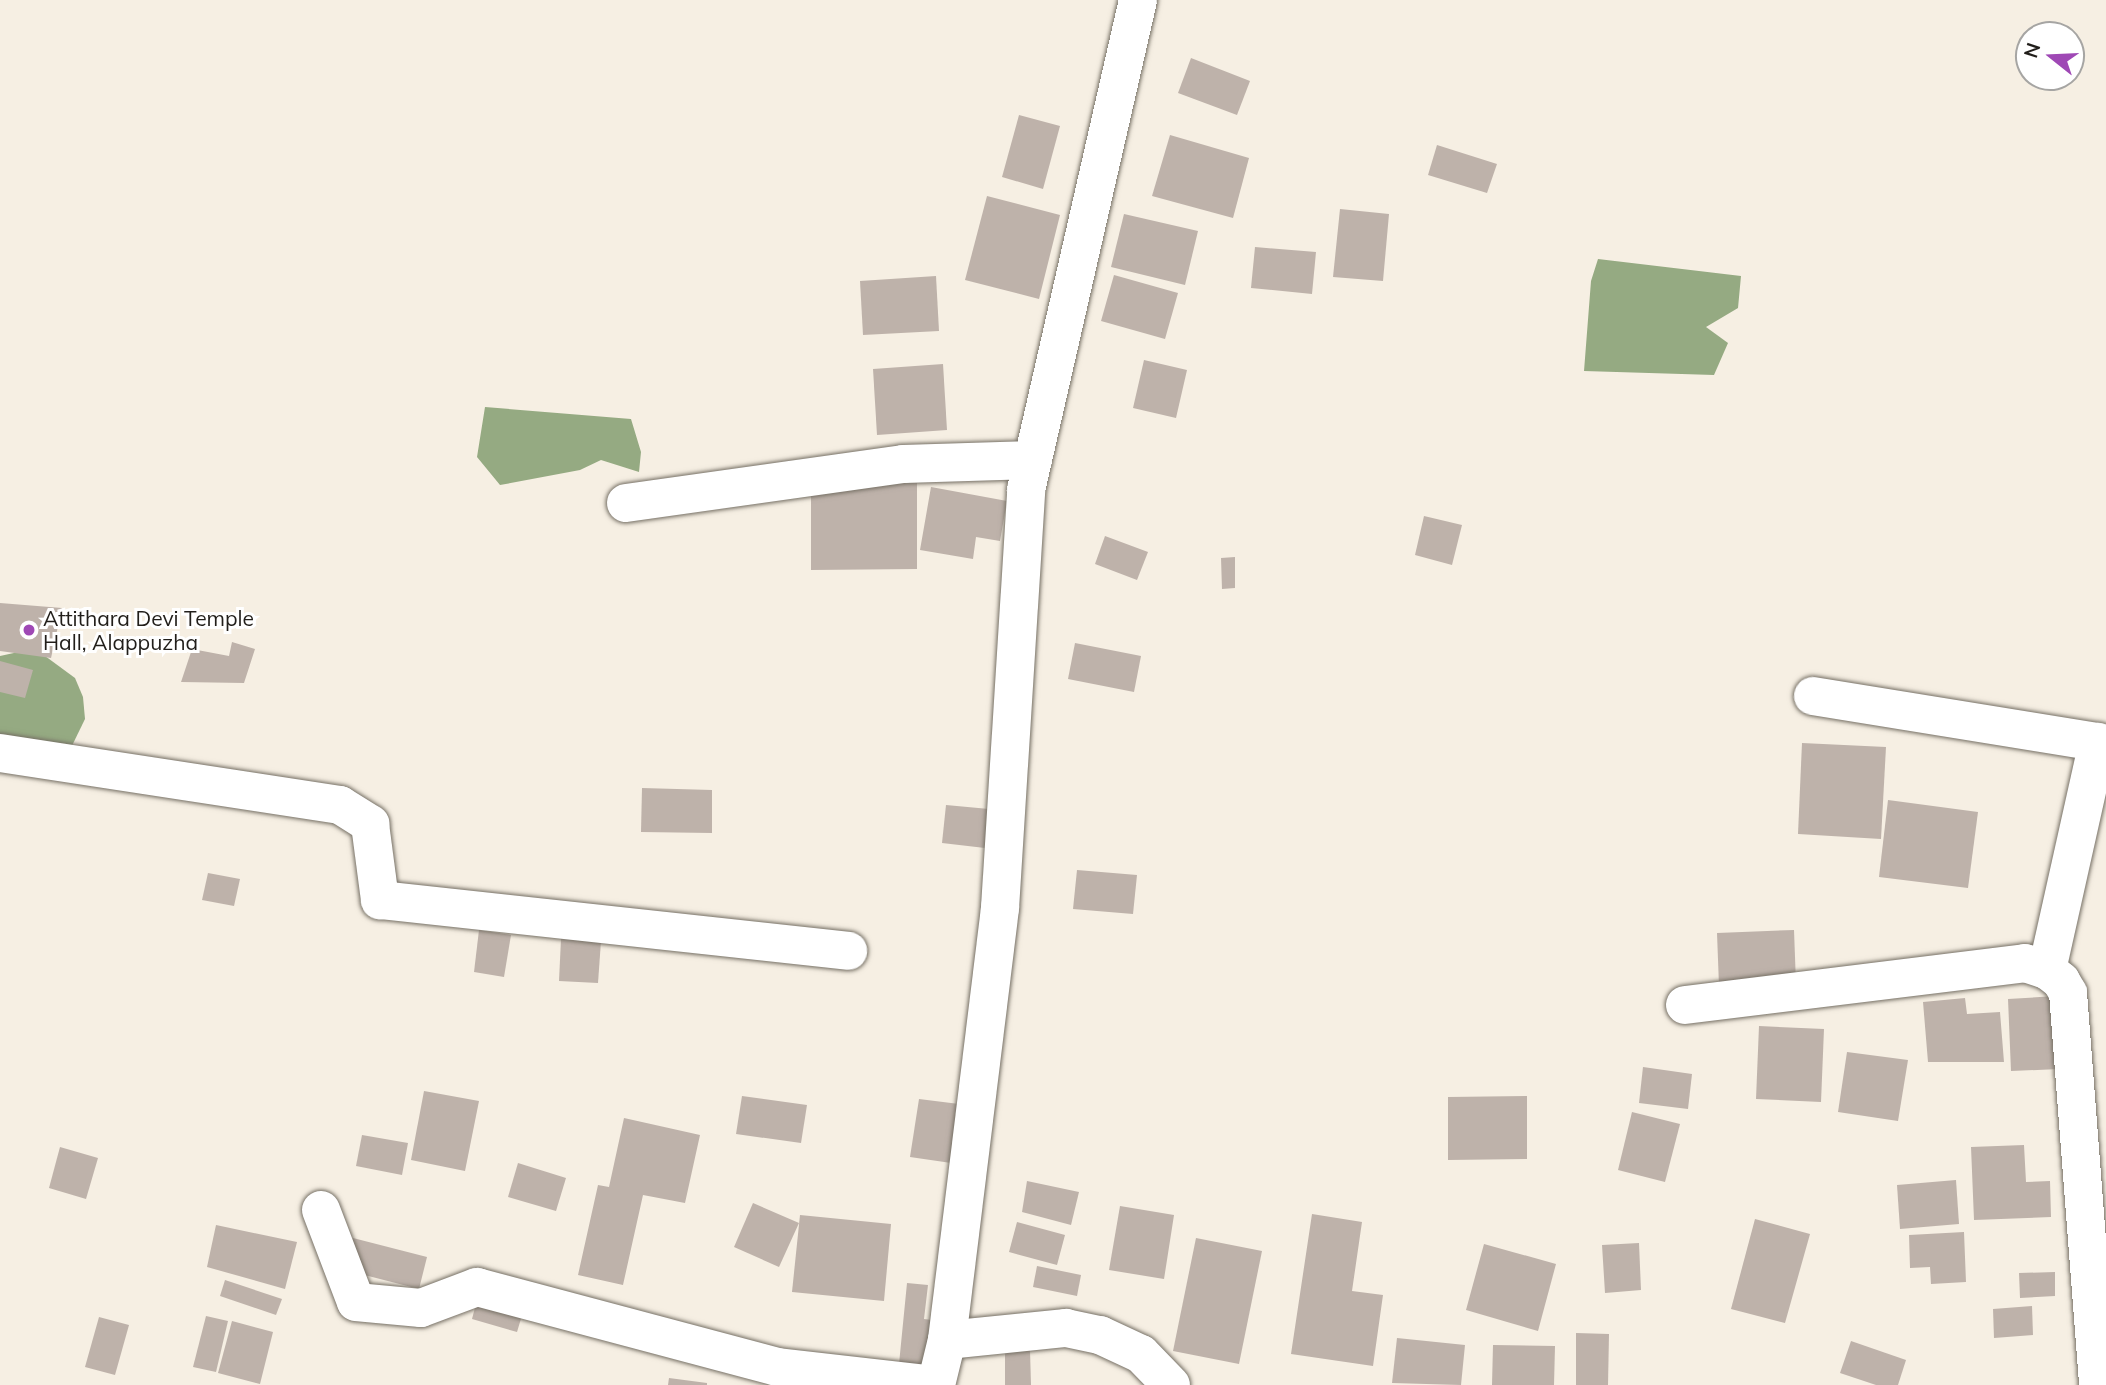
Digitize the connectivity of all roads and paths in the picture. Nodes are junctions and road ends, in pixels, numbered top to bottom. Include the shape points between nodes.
1 (1138, 0) edge
2 (1033, 460) junction
3 (626, 503) dead end
4 (1813, 696) dead end
5 (0, 753) edge
6 (848, 951) dead end
7 (2047, 970) junction
8 (1685, 1005) dead end
9 (321, 1210) dead end
10 (947, 1340) junction
11 (936, 1385) edge
12 (1171, 1385) edge
13 (2098, 1385) edge

1 - 2 street
2 - 3 street via 903,464
2 - 10 street via 1026,490 1000,908
4 - 7 street via 2098,742
5 - 6 street via 340,805 370,824 380,900
7 - 8 street via 2025,963
7 - 13 street via 2068,993
9 - 11 street via 356,1302 421,1308 477,1287 777,1367
10 - 11 street
10 - 12 street via 1066,1328 1100,1335 1141,1354

